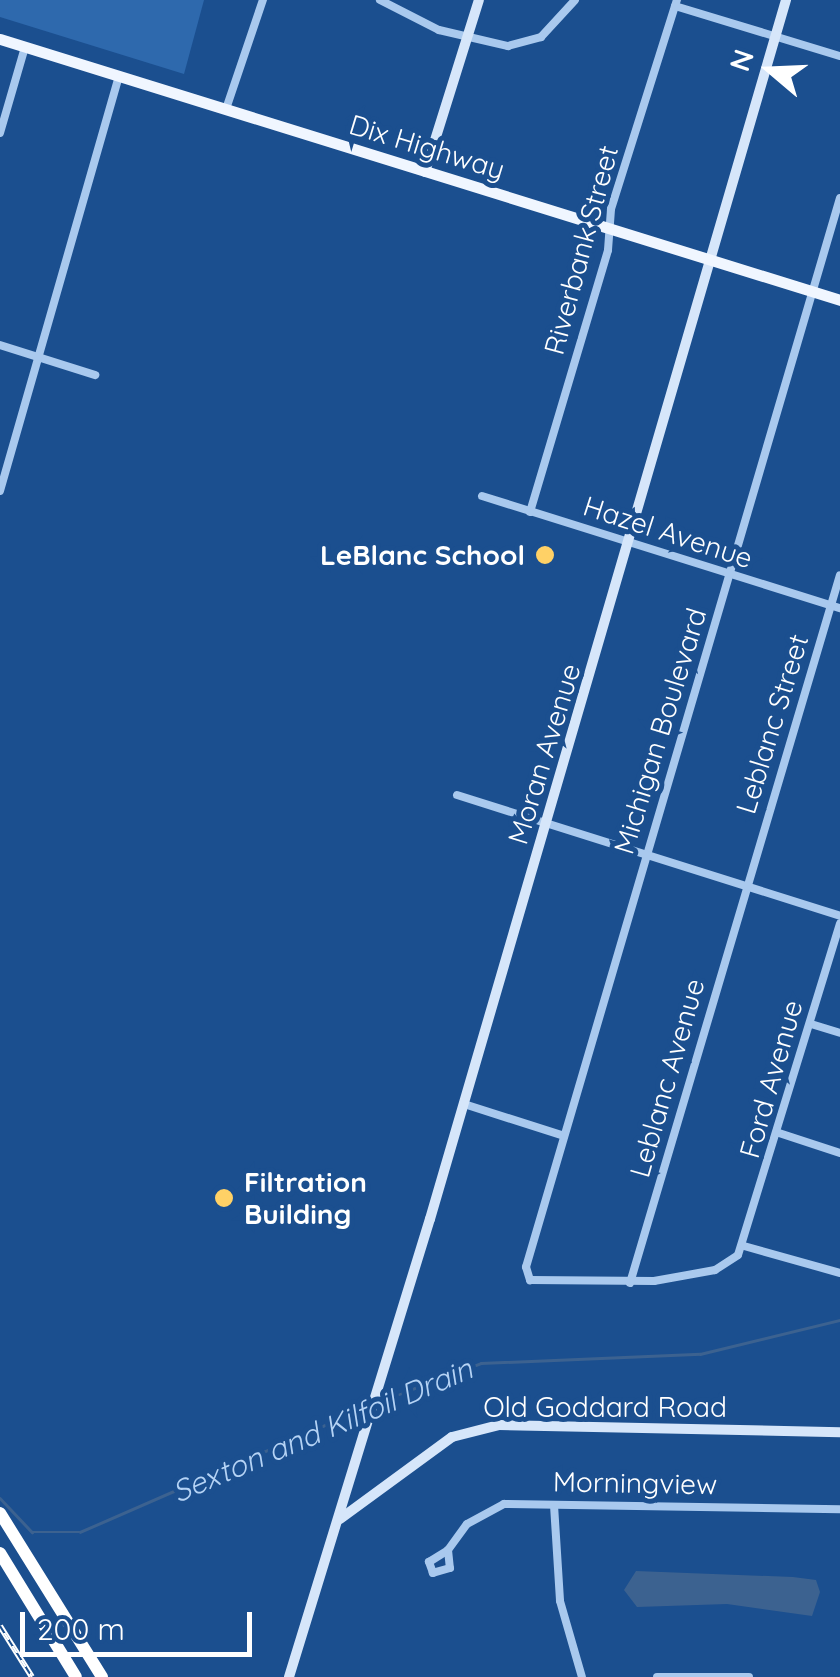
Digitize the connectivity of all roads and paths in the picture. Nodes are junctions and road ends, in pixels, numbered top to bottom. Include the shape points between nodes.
1 (263, 0) edge
2 (380, 0) edge
3 (478, 0) edge
4 (575, 0) edge
5 (786, 0) edge
6 (676, 3) edge
7 (775, 37) junction
8 (468, 38) junction
9 (0, 39) edge
10 (25, 47) junction
11 (840, 56) edge
12 (119, 76) junction
13 (226, 110) junction
14 (0, 133) edge
15 (425, 172) junction
16 (840, 198) edge
17 (610, 231) junction
18 (708, 262) junction
19 (814, 292) junction
20 (840, 300) edge
21 (0, 345) edge
22 (39, 357) junction
23 (95, 375) dead end
24 (0, 491) edge
25 (482, 496) dead end
26 (530, 512) junction
27 (630, 543) junction
28 (840, 574) edge
29 (730, 575) junction
30 (835, 608) edge
31 (457, 795) dead end
32 (547, 824) junction
33 (647, 855) junction
34 (747, 886) junction
35 (840, 920) edge
36 (811, 1024) junction
37 (840, 1033) edge
38 (464, 1104) junction
39 (778, 1134) junction
40 (564, 1136) junction
41 (840, 1153) edge
42 (744, 1246) junction
43 (840, 1272) edge
44 (630, 1283) junction
45 (840, 1432) edge
46 (554, 1505) junction
47 (840, 1509) edge
48 (0, 1513) edge
49 (338, 1520) junction
50 (448, 1550) dead end
51 (0, 1553) edge
52 (76, 1677) edge
53 (102, 1677) edge
54 (288, 1677) edge
55 (582, 1677) edge
56 (656, 1677) edge
57 (746, 1677) edge

1 - 13 street
2 - 8 street
3 - 8 main road
4 - 8 street via 555,26 526,43
5 - 7 main road, Moran Avenue
6 - 7 street
6 - 17 street, Riverbank Street
7 - 11 street
7 - 18 main road, Moran Avenue
8 - 15 main road
9 - 10 main road, Dix Highway
10 - 12 main road, Dix Highway
10 - 14 street
12 - 13 main road, Dix Highway
12 - 22 street
13 - 15 main road, Dix Highway
15 - 17 main road, Dix Highway
16 - 19 street, Michigan Boulevard
17 - 18 main road, Dix Highway
17 - 26 street, Riverbank Street
18 - 19 main road, Dix Highway
18 - 27 main road, Moran Avenue
19 - 20 main road, Dix Highway
19 - 29 street, Michigan Boulevard
21 - 22 street
22 - 23 street
22 - 24 street
25 - 26 street, Hazel Avenue
26 - 27 street, Hazel Avenue
27 - 29 street, Hazel Avenue
27 - 32 main road, Moran Avenue
28 - 30 street, Leblanc Street
29 - 30 street, Hazel Avenue
29 - 33 street, Michigan Boulevard
30 - 34 street, Leblanc Street
31 - 32 street
32 - 33 street
32 - 38 main road, Moran Avenue
33 - 34 street
33 - 40 street, Michigan Boulevard
34 - 35 street
34 - 44 street, Leblanc Avenue
35 - 36 street, Ford Avenue
36 - 37 street
36 - 39 street, Ford Avenue
38 - 40 street
38 - 49 main road, Moran Avenue
39 - 41 street
39 - 42 street, Ford Avenue
40 - 44 street, Michigan Boulevard via 528,1277
42 - 43 street
42 - 44 street via 715,1270
45 - 49 main road, Old Goddard Road via 499,1425 443,1442
46 - 47 street, Morningview
46 - 50 street, Morningview via 493,1508 467,1524
46 - 55 street via 560,1601
48 - 53 highway
49 - 54 main road, Moran Avenue
51 - 52 highway
56 - 57 street

